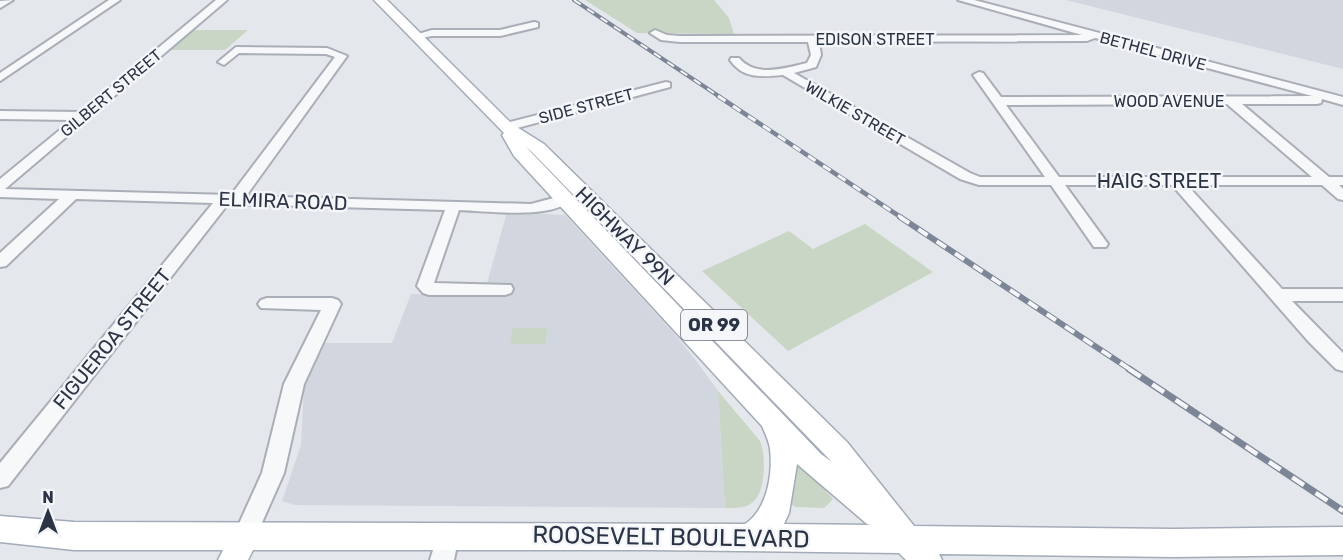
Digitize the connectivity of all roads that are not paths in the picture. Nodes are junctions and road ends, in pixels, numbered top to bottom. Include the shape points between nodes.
1 (8, 0) edge
2 (115, 0) edge
3 (222, 0) edge
4 (380, 0) edge
5 (963, 0) edge
6 (0, 5) edge
7 (534, 25) dead end
8 (654, 33) dead end
9 (1095, 35) junction
10 (416, 36) junction
11 (813, 39) junction
12 (735, 60) dead end
13 (224, 62) dead end
14 (786, 71) junction
15 (979, 75) dead end
16 (0, 78) edge
17 (666, 85) dead end
18 (997, 101) junction
19 (1231, 101) junction
20 (1341, 101) edge
21 (0, 115) edge
22 (83, 116) junction
23 (506, 127) junction
24 (974, 180) joint
25 (1055, 181) junction
26 (1325, 181) junction
27 (1343, 181) edge
28 (1176, 182) junction
29 (0, 186) edge
30 (0, 193) edge
31 (72, 195) junction
32 (1343, 196) edge
33 (230, 199) junction
34 (565, 199) junction
35 (454, 205) junction
36 (1100, 244) dead end
37 (0, 262) edge
38 (505, 289) dead end
39 (1278, 295) junction
40 (1343, 295) edge
41 (267, 304) dead end
42 (1314, 336) junction
43 (1343, 364) edge
44 (1343, 373) edge
45 (770, 415) junction
46 (0, 479) edge
47 (0, 529) edge
48 (747, 539) junction
49 (906, 539) junction
50 (1343, 541) edge
51 (238, 548) edge
52 (445, 548) edge
53 (927, 560) edge

1 - 6 street
2 - 16 street
3 - 22 street, GILBERT STREET
4 - 10 main road, HIGHWAY 99N / OR 99
5 - 9 street, BETHEL DRIVE
7 - 10 street via 501,33
8 - 11 street, EDISON STREET via 671,39
9 - 11 street, EDISON STREET
9 - 20 street, BETHEL DRIVE
10 - 23 main road, HIGHWAY 99N / OR 99
11 - 14 street, WILKIE STREET via 816,55 812,65
12 - 14 street via 748,73
13 - 33 street, FIGUEROA STREET via 236,50 327,51 342,56
14 - 24 street, WILKIE STREET
15 - 18 street
17 - 23 street, SIDE STREET
18 - 19 street, WOOD AVENUE
18 - 25 street
19 - 20 street, WOOD AVENUE
19 - 26 street
21 - 22 street
22 - 29 street, GILBERT STREET
23 - 34 main road, HIGHWAY 99N / OR 99 via 520,152
23 - 49 main road, HIGHWAY 99N / OR 99 via 538,148 838,450
24 - 25 street, HAIG STREET
25 - 28 street, HAIG STREET
25 - 36 street
26 - 27 street, HAIG STREET
26 - 28 street, HAIG STREET
26 - 32 street
28 - 39 street
30 - 31 street, ELMIRA ROAD
31 - 33 street, ELMIRA ROAD
31 - 37 street
33 - 35 street, ELMIRA ROAD
33 - 46 street, FIGUEROA STREET
34 - 35 street, ELMIRA ROAD via 531,207
34 - 45 main road, HIGHWAY 99N / OR 99
35 - 38 street via 426,286
39 - 40 street
39 - 42 street
41 - 51 street via 332,304 294,384 273,472
42 - 43 street
42 - 44 street
45 - 48 main road via 783,447 784,466 773,516
45 - 49 main road, HIGHWAY 99N / OR 99 via 812,462
47 - 51 main road, ROOSEVELT BOULEVARD
48 - 49 main road, ROOSEVELT BOULEVARD
48 - 52 main road, ROOSEVELT BOULEVARD via 651,536
49 - 50 main road, ROOSEVELT BOULEVARD
49 - 53 main road, HIGHWAY 99N / OR 99
51 - 52 main road, ROOSEVELT BOULEVARD

